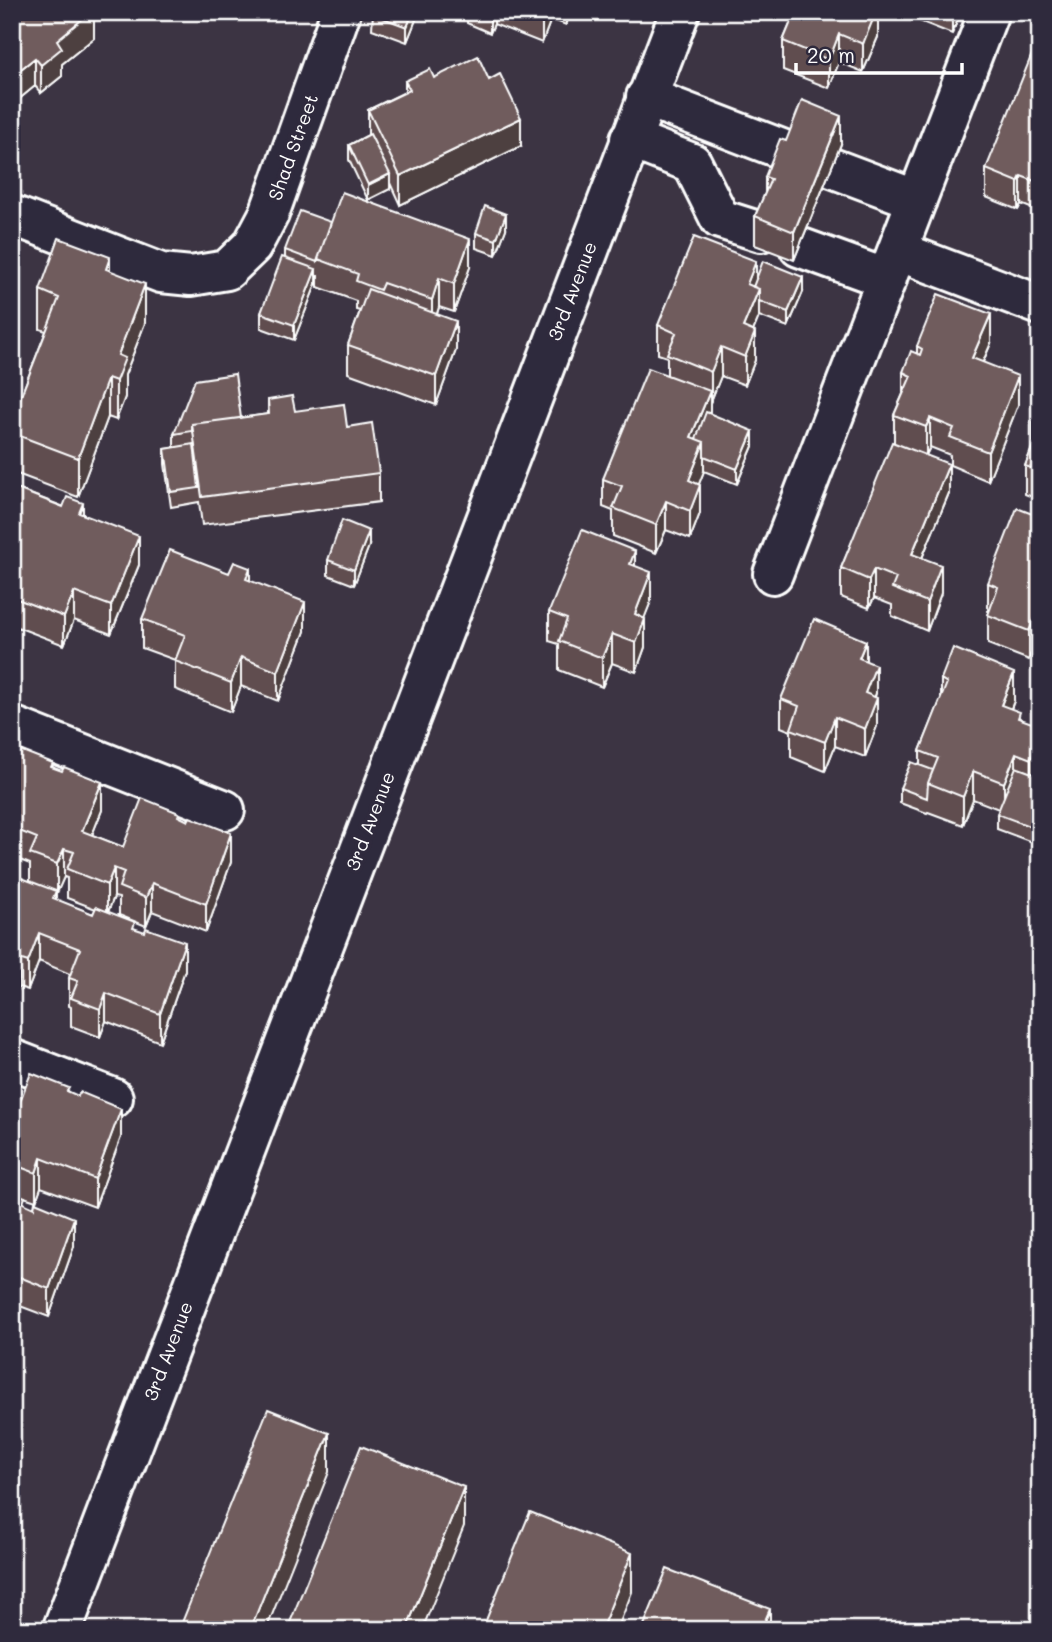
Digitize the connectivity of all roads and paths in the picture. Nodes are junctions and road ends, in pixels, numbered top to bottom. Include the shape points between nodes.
1 (341, 12) edge
2 (680, 12) edge
3 (989, 12) edge
4 (646, 97) junction
5 (630, 139) junction
6 (792, 153) edge
7 (832, 168) edge
8 (917, 200) junction
9 (12, 215) edge
10 (761, 232) edge
11 (799, 247) edge
12 (892, 265) junction
13 (1040, 305) edge
14 (773, 574) dead end
15 (12, 726) edge
16 (225, 810) dead end
17 (12, 1059) edge
18 (113, 1098) dead end
19 (62, 1630) edge

1 - 9 street, Shad Street via 269,214 252,246 227,270 191,276 161,273
2 - 4 street, 3rd Avenue
3 - 8 street
4 - 5 street, 3rd Avenue
4 - 6 street
5 - 10 street via 692,163 720,219
5 - 19 street, 3rd Avenue
7 - 8 street
8 - 12 street
11 - 12 street
12 - 13 street
12 - 14 street
15 - 16 street
17 - 18 street

